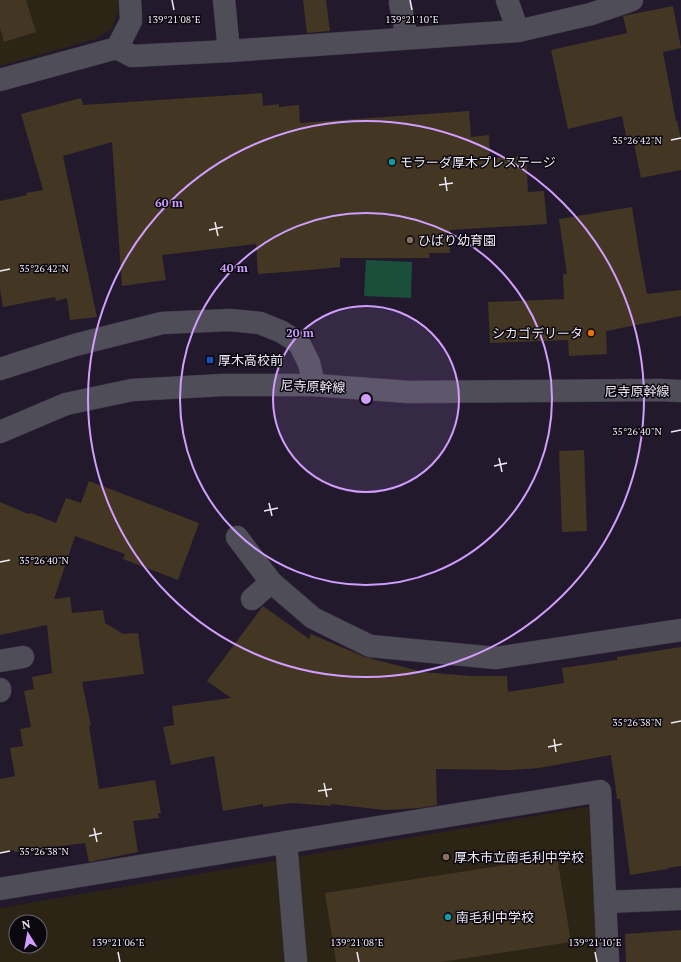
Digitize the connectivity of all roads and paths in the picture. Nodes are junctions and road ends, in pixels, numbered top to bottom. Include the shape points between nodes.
1 (130, 0) edge
2 (224, 0) edge
3 (507, 0) edge
4 (632, 0) edge
5 (400, 2) dead end
6 (518, 31) junction
7 (407, 38) junction
8 (117, 48) junction
9 (229, 51) junction
10 (0, 80) edge
11 (0, 369) edge
12 (314, 385) junction
13 (681, 391) edge
14 (0, 432) edge
15 (237, 537) dead end
16 (272, 582) junction
17 (252, 599) dead end
18 (681, 630) edge
19 (24, 657) dead end
20 (0, 661) edge
21 (286, 842) junction
22 (0, 889) edge
23 (681, 900) edge
24 (605, 902) junction
25 (296, 962) edge
26 (608, 962) edge

1 - 8 street via 131,21
2 - 9 street
3 - 6 street
4 - 6 street via 591,14
5 - 7 street
6 - 7 street
7 - 9 street
8 - 9 street via 132,56
8 - 10 street
11 - 12 street via 75,345 162,323 230,320 260,323 282,332 299,343 309,363
12 - 13 street, 尼寺原幹線 via 409,392
12 - 14 street, 尼寺原幹線 via 223,385 132,390 66,404
15 - 16 street
16 - 17 street
16 - 18 street via 313,618 370,646 496,658
19 - 20 street
21 - 22 street
21 - 24 street via 600,791
21 - 25 street
23 - 24 street
24 - 26 street

